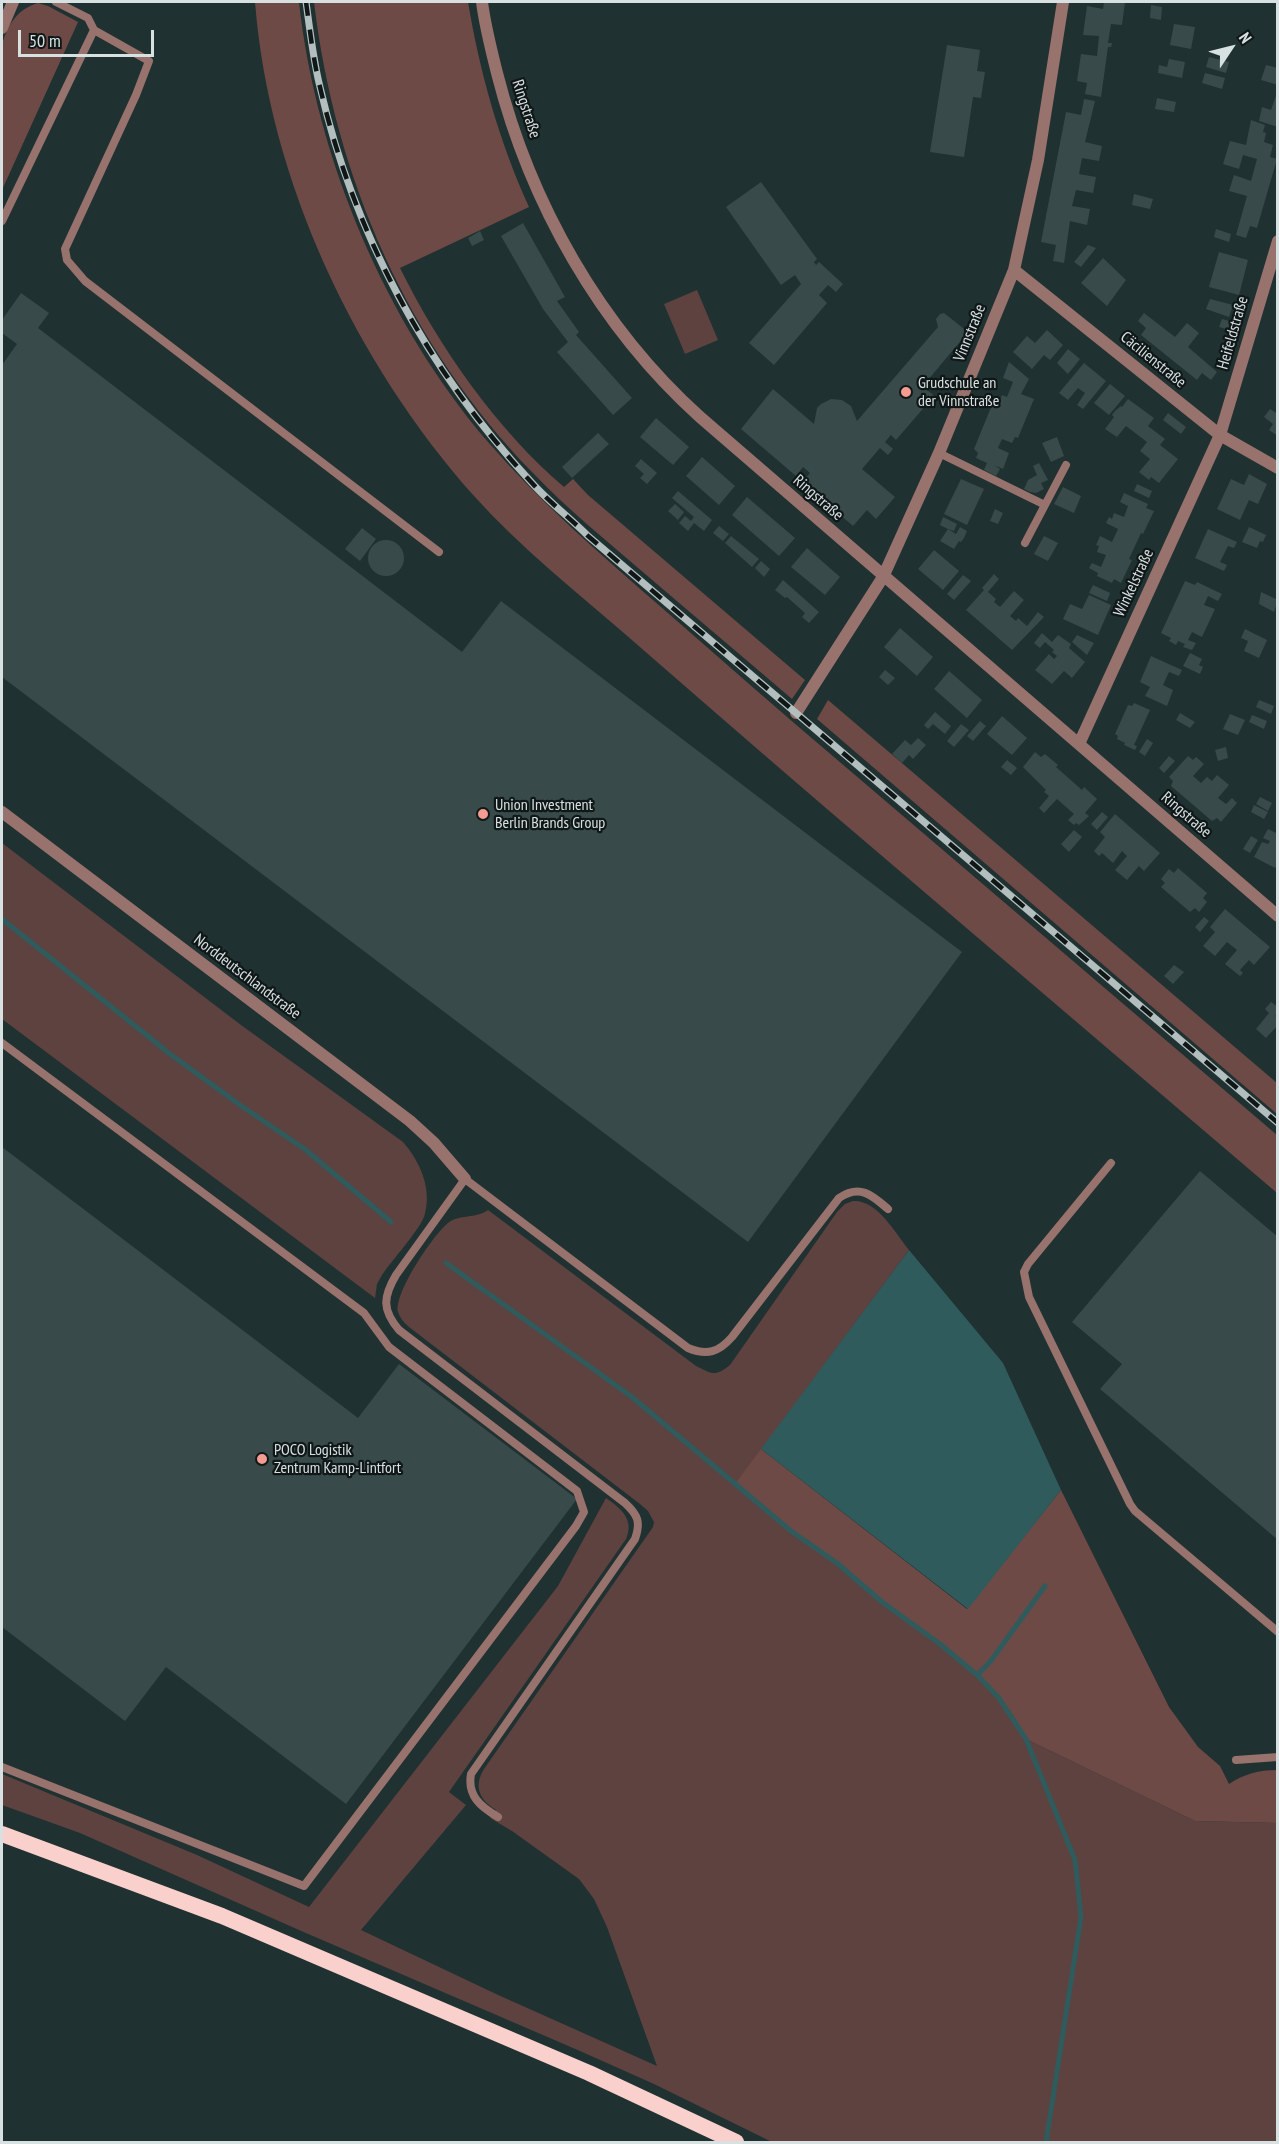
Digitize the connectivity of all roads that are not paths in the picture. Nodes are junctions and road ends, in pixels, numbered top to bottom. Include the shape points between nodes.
1 (14, 2) edge
2 (56, 2) edge
3 (482, 2) edge
4 (1062, 2) edge
5 (2, 28) edge
6 (94, 30) junction
7 (2, 221) edge
8 (1278, 241) edge
9 (1014, 270) junction
10 (1220, 435) junction
11 (939, 453) junction
12 (1066, 465) dead end
13 (1278, 468) edge
14 (1045, 505) junction
15 (1025, 543) dead end
16 (440, 552) dead end
17 (884, 577) junction
18 (796, 713) dead end
19 (1079, 744) junction
20 (2, 812) edge
21 (1278, 916) edge
22 (2, 1044) edge
23 (1110, 1163) dead end
24 (465, 1179) junction
25 (888, 1209) dead end
26 (1278, 1632) edge
27 (1278, 1757) edge
28 (1236, 1760) dead end
29 (2, 1767) edge
30 (498, 1817) dead end
31 (2, 1833) edge
32 (736, 2142) edge

1 - 5 street
2 - 6 lane via 88,18
3 - 17 street, Ringstraße via 508,118 543,201 582,274 622,332 681,401
4 - 9 street, Vinnstraße via 1038,160
6 - 7 lane
6 - 16 lane via 149,61 65,249 67,260 85,281
8 - 10 street, Heifeldstraße
9 - 10 street, Cäcilienstraße
9 - 11 street, Vinnstraße
10 - 13 street, Cäcilienstraße
10 - 19 street, Winkelstraße
11 - 14 lane
11 - 17 street, Vinnstraße
12 - 14 lane
14 - 15 lane
17 - 18 street, Vinnstraße
17 - 19 street, Ringstraße
19 - 21 street, Ringstraße
20 - 24 street, Norddeutschlandstraße via 410,1121
22 - 29 lane via 364,1313 389,1347 577,1491 584,1512 304,1886
23 - 26 lane via 1028,1264 1024,1272 1029,1297 1130,1504
24 - 25 lane via 699,1353 724,1347 839,1198 860,1191
24 - 30 lane via 389,1287 386,1308 391,1320 625,1503 639,1520 635,1539 471,1774 474,1798
27 - 28 lane
31 - 32 highway via 222,1916 589,2073

